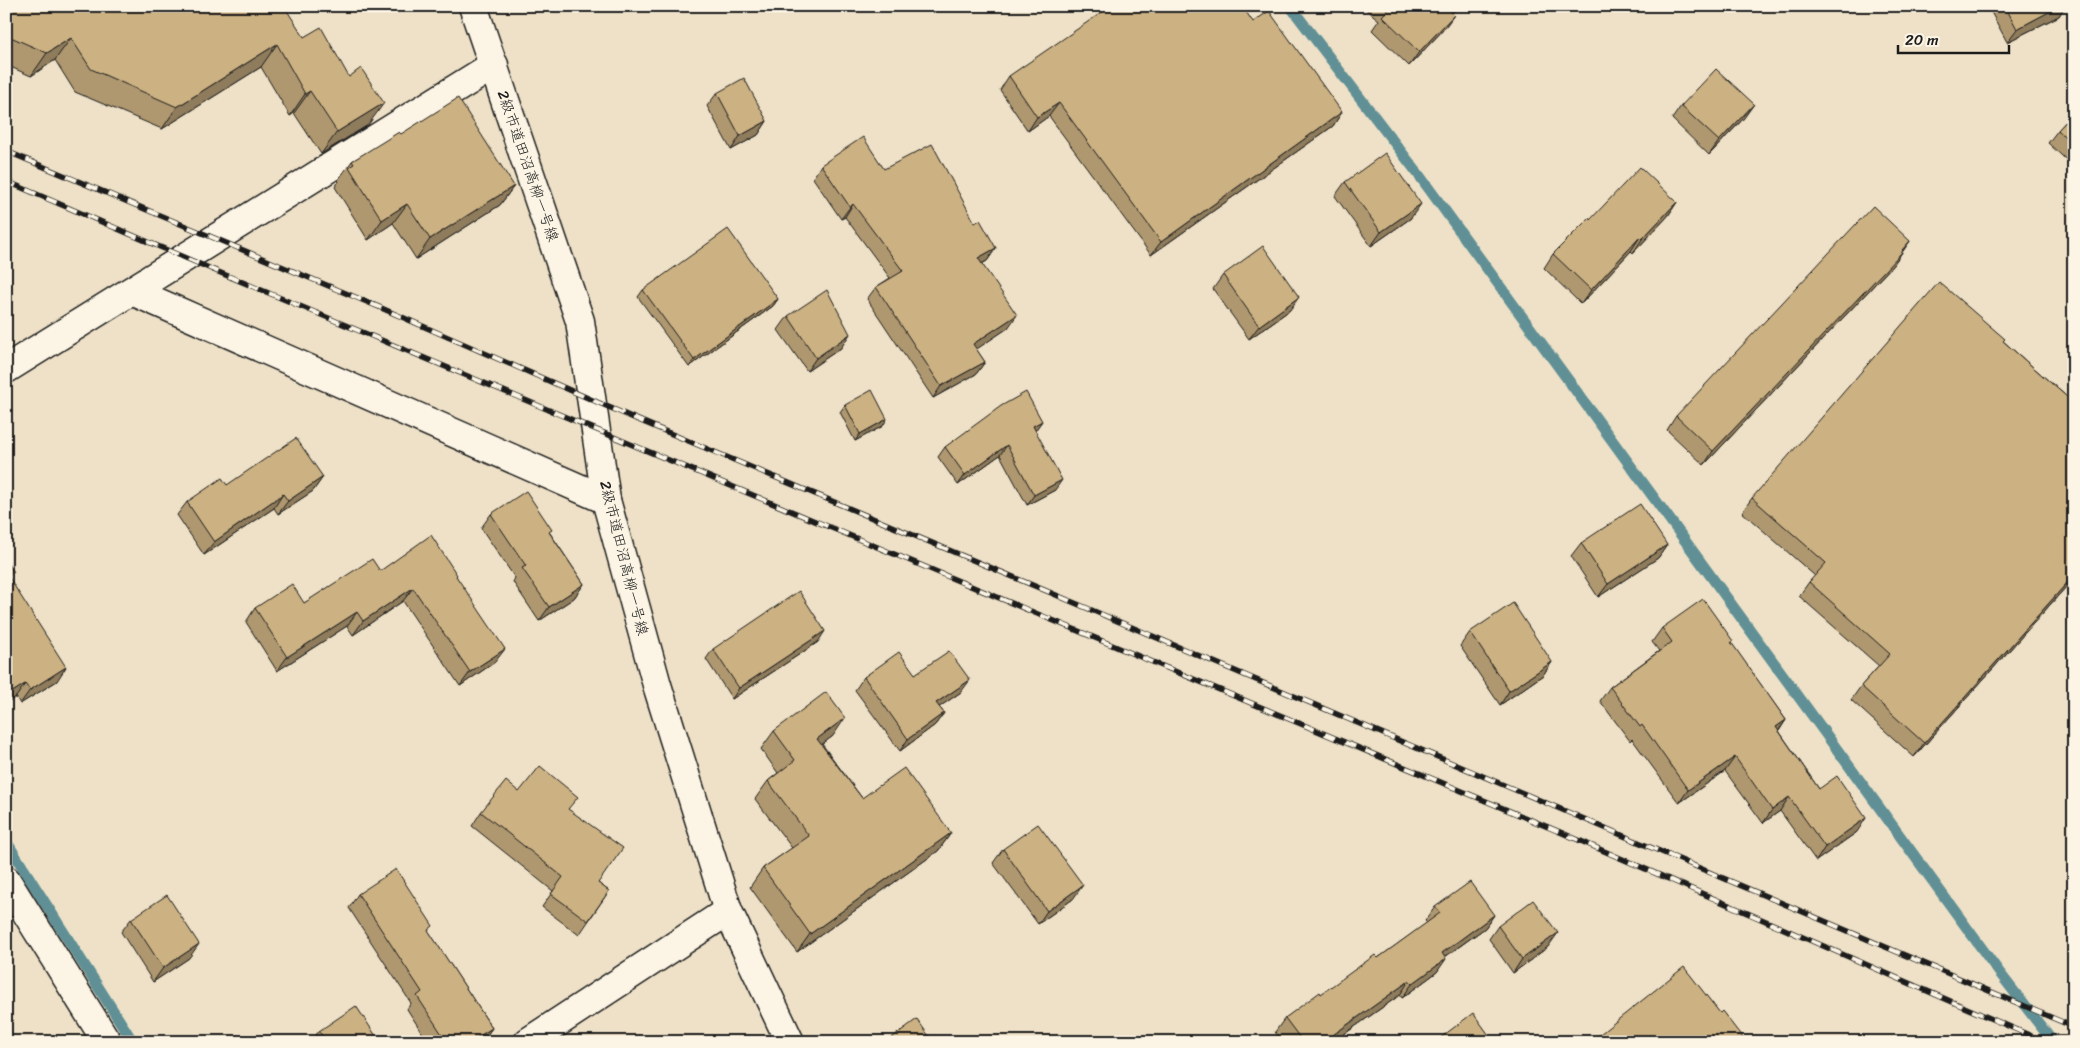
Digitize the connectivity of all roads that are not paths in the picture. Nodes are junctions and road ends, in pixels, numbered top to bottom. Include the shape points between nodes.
1 (473, 6) edge
2 (494, 64) junction
3 (132, 291) junction
4 (6, 369) edge
5 (606, 500) junction
6 (6, 880) edge
7 (728, 911) junction
8 (107, 1042) edge
9 (528, 1042) edge
10 (790, 1042) edge

1 - 2 street, 2級市道田沼高柳一号線
2 - 3 street
2 - 5 street, 2級市道田沼高柳一号線 via 580,321
3 - 4 street
3 - 5 street
5 - 7 street, 2級市道田沼高柳一号線 via 657,685
6 - 8 street
7 - 9 street
7 - 10 street, 2級市道田沼高柳一号線

